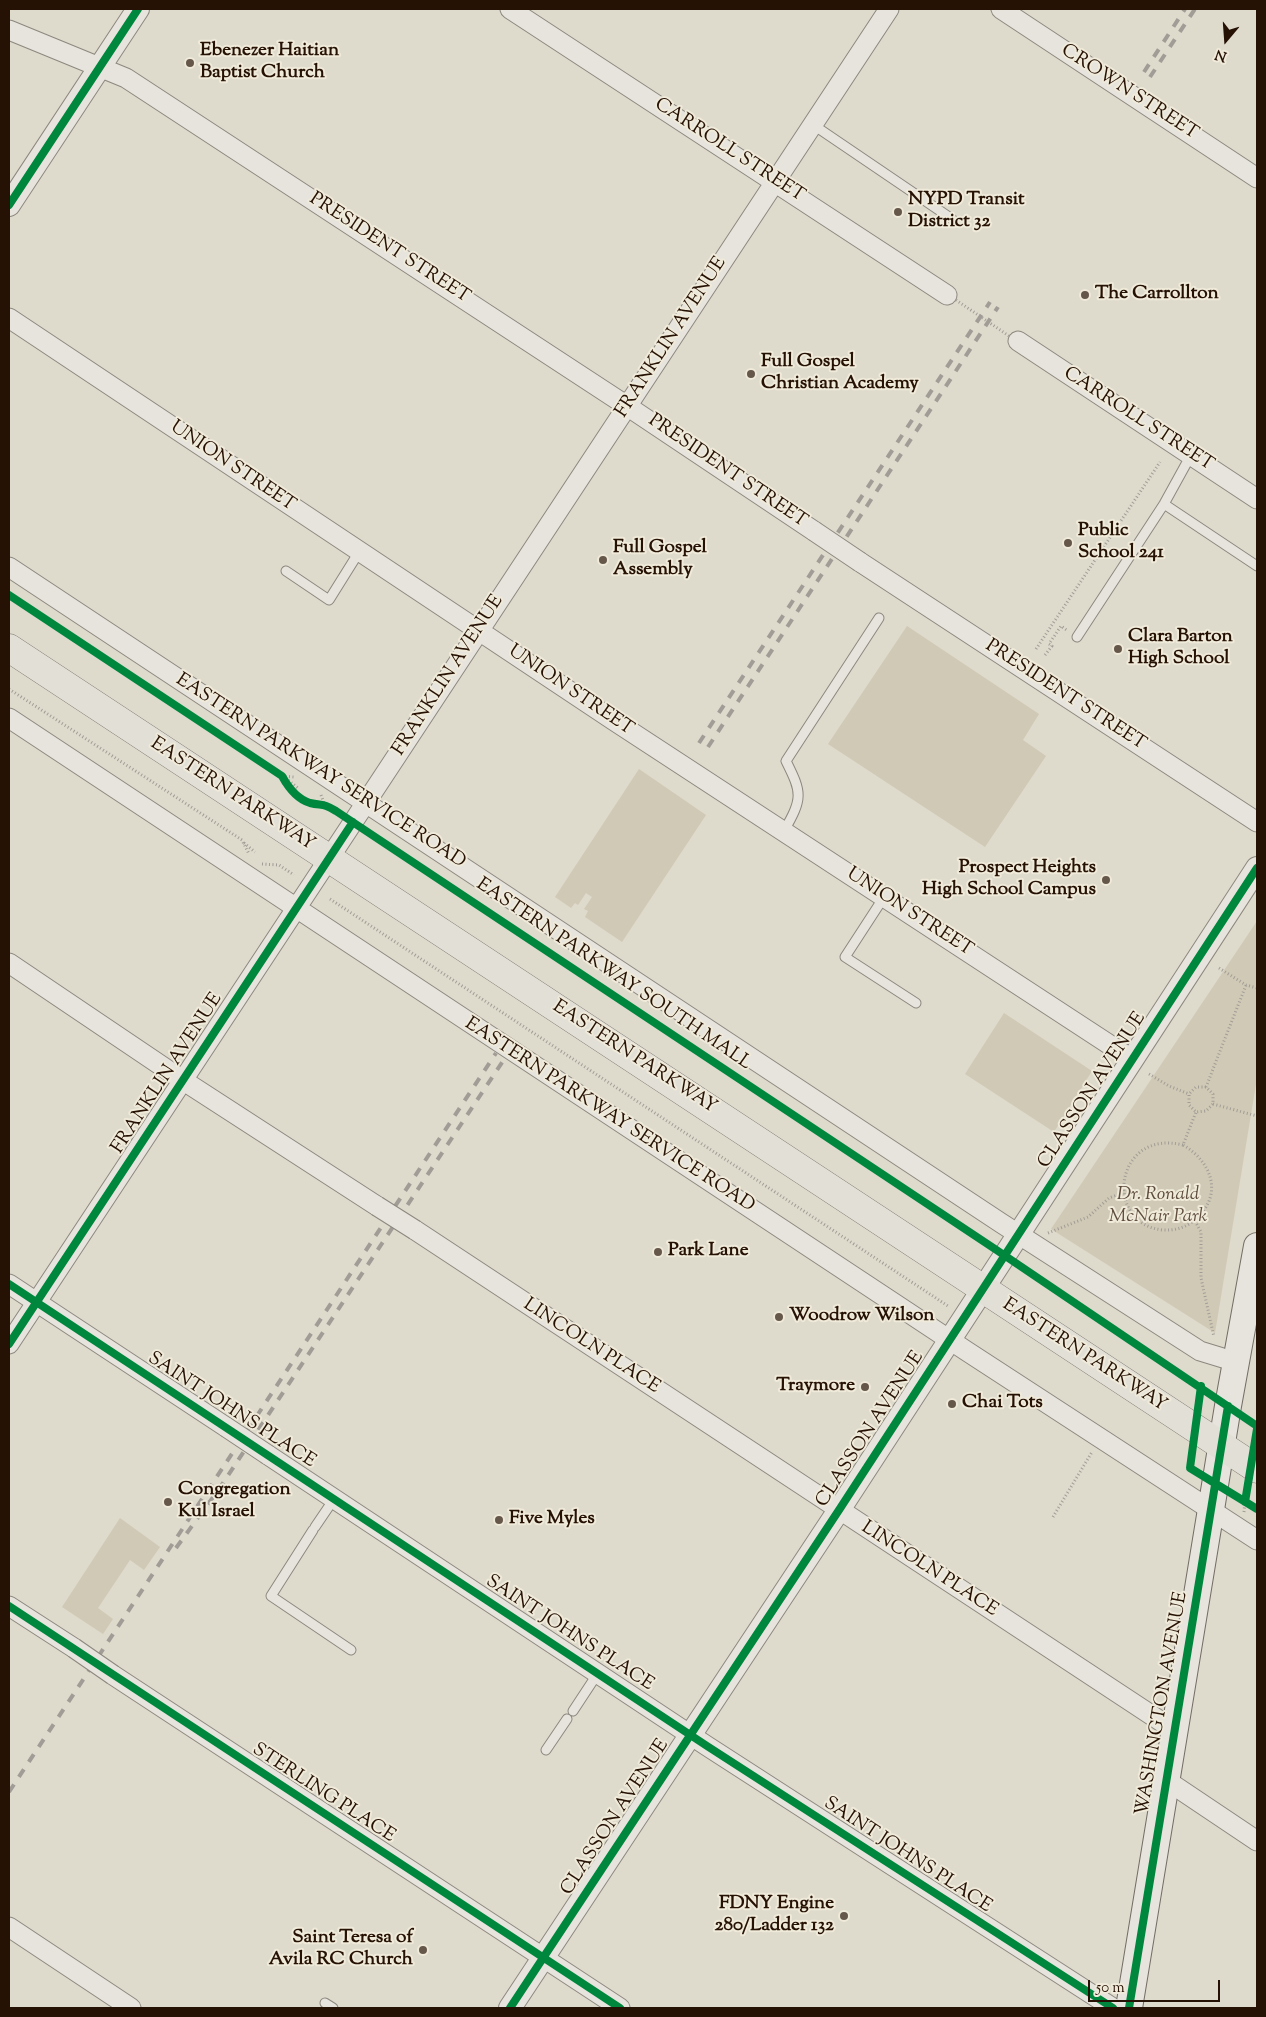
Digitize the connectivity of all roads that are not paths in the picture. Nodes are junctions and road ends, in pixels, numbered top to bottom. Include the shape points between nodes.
1 (138, 9) edge
2 (510, 9) edge
3 (889, 9) edge
4 (1001, 9) edge
5 (9, 30) edge
6 (100, 67) junction
7 (812, 124) junction
8 (1257, 178) edge
9 (775, 181) junction
10 (9, 205) edge
11 (952, 219) dead end
12 (952, 298) road end
13 (9, 318) edge
14 (1014, 339) road end
15 (627, 406) junction
16 (1191, 455) junction
17 (1257, 499) edge
18 (1164, 504) junction
19 (359, 552) junction
20 (1257, 566) edge
21 (9, 567) edge
22 (286, 571) dead end
23 (878, 618) dead end
24 (479, 630) junction
25 (1077, 637) dead end
26 (9, 648) edge
27 (9, 718) edge
28 (366, 802) junction
29 (1257, 822) edge
30 (784, 831) junction
31 (328, 859) junction
32 (1257, 868) edge
33 (884, 896) junction
34 (295, 909) junction
35 (11, 970) edge
36 (916, 1003) dead end
37 (1141, 1067) junction
38 (184, 1081) junction
39 (1018, 1234) junction
40 (1257, 1246) edge
41 (9, 1284) edge
42 (982, 1288) junction
43 (36, 1302) junction
44 (948, 1339) junction
45 (9, 1344) edge
46 (1236, 1362) junction
47 (1222, 1447) junction
48 (1254, 1467) edge
49 (334, 1499) junction
50 (839, 1510) junction
51 (1212, 1511) junction
52 (1257, 1540) edge
53 (9, 1606) edge
54 (351, 1650) dead end
55 (598, 1673) junction
56 (572, 1711) dead end
57 (567, 1719) dead end
58 (1174, 1730) junction
59 (691, 1734) junction
60 (546, 1750) dead end
61 (1166, 1780) junction
62 (1257, 1841) edge
63 (9, 1927) edge
64 (543, 1958) junction
65 (131, 2008) edge
66 (510, 2008) edge
67 (620, 2008) edge
68 (1112, 2008) edge
69 (1129, 2008) edge

1 - 6 street
2 - 9 street, CARROLL STREET
3 - 7 street, FRANKLIN AVENUE
4 - 8 street, CROWN STREET
5 - 6 street, PRESIDENT STREET
6 - 10 street
6 - 15 street, PRESIDENT STREET via 126,78
7 - 9 street, FRANKLIN AVENUE
7 - 11 lane
9 - 12 street, CARROLL STREET
9 - 15 street, FRANKLIN AVENUE
13 - 19 street, UNION STREET
14 - 16 street, CARROLL STREET
15 - 24 street, FRANKLIN AVENUE
15 - 29 street, PRESIDENT STREET, bridge
16 - 17 street, CARROLL STREET
16 - 18 lane
18 - 20 lane
18 - 25 lane
19 - 22 lane via 329,600
19 - 24 street, UNION STREET
21 - 28 street, EASTERN PARKWAY SERVICE ROAD
23 - 30 lane via 786,761 799,786 798,807
24 - 28 street, FRANKLIN AVENUE
24 - 30 street, UNION STREET
26 - 31 main road, EASTERN PARKWAY
27 - 34 street, EASTERN PARKWAY SERVICE ROAD
28 - 31 street, FRANKLIN AVENUE
28 - 39 street, EASTERN PARKWAY SERVICE ROAD
30 - 33 street, UNION STREET
31 - 34 street, FRANKLIN AVENUE
31 - 42 main road, EASTERN PARKWAY
32 - 37 street, CLASSON AVENUE
33 - 36 lane via 845,957
33 - 37 street, UNION STREET
34 - 38 street, FRANKLIN AVENUE
34 - 44 street, EASTERN PARKWAY SERVICE ROAD
35 - 38 street, LINCOLN PLACE
37 - 39 street, CLASSON AVENUE
38 - 43 street, FRANKLIN AVENUE
38 - 50 street, LINCOLN PLACE, bridge
39 - 42 street, CLASSON AVENUE
39 - 46 street, EASTERN PARKWAY SERVICE ROAD via 1200,1352
40 - 46 main road, WASHINGTON AVENUE
41 - 43 street, SAINT JOHNS PLACE
42 - 44 street, CLASSON AVENUE
42 - 47 main road, EASTERN PARKWAY
43 - 45 street, FRANKLIN AVENUE
43 - 49 street, SAINT JOHNS PLACE, bridge
44 - 50 street, CLASSON AVENUE
44 - 51 street, EASTERN PARKWAY SERVICE ROAD
46 - 47 main road, WASHINGTON AVENUE
47 - 48 main road, EASTERN PARKWAY
47 - 51 main road, WASHINGTON AVENUE
49 - 54 lane via 271,1596
49 - 55 street, SAINT JOHNS PLACE
50 - 58 street, LINCOLN PLACE
50 - 59 street, CLASSON AVENUE
51 - 52 street, EASTERN PARKWAY SERVICE ROAD
51 - 58 main road, WASHINGTON AVENUE
53 - 64 street, STERLING PLACE, bridge
55 - 56 lane
55 - 59 street, SAINT JOHNS PLACE
57 - 60 lane
58 - 61 main road, WASHINGTON AVENUE
59 - 64 street, CLASSON AVENUE
59 - 68 street, SAINT JOHNS PLACE
61 - 62 street
61 - 69 main road, WASHINGTON AVENUE
63 - 65 street
64 - 66 street, CLASSON AVENUE
64 - 67 street, STERLING PLACE

